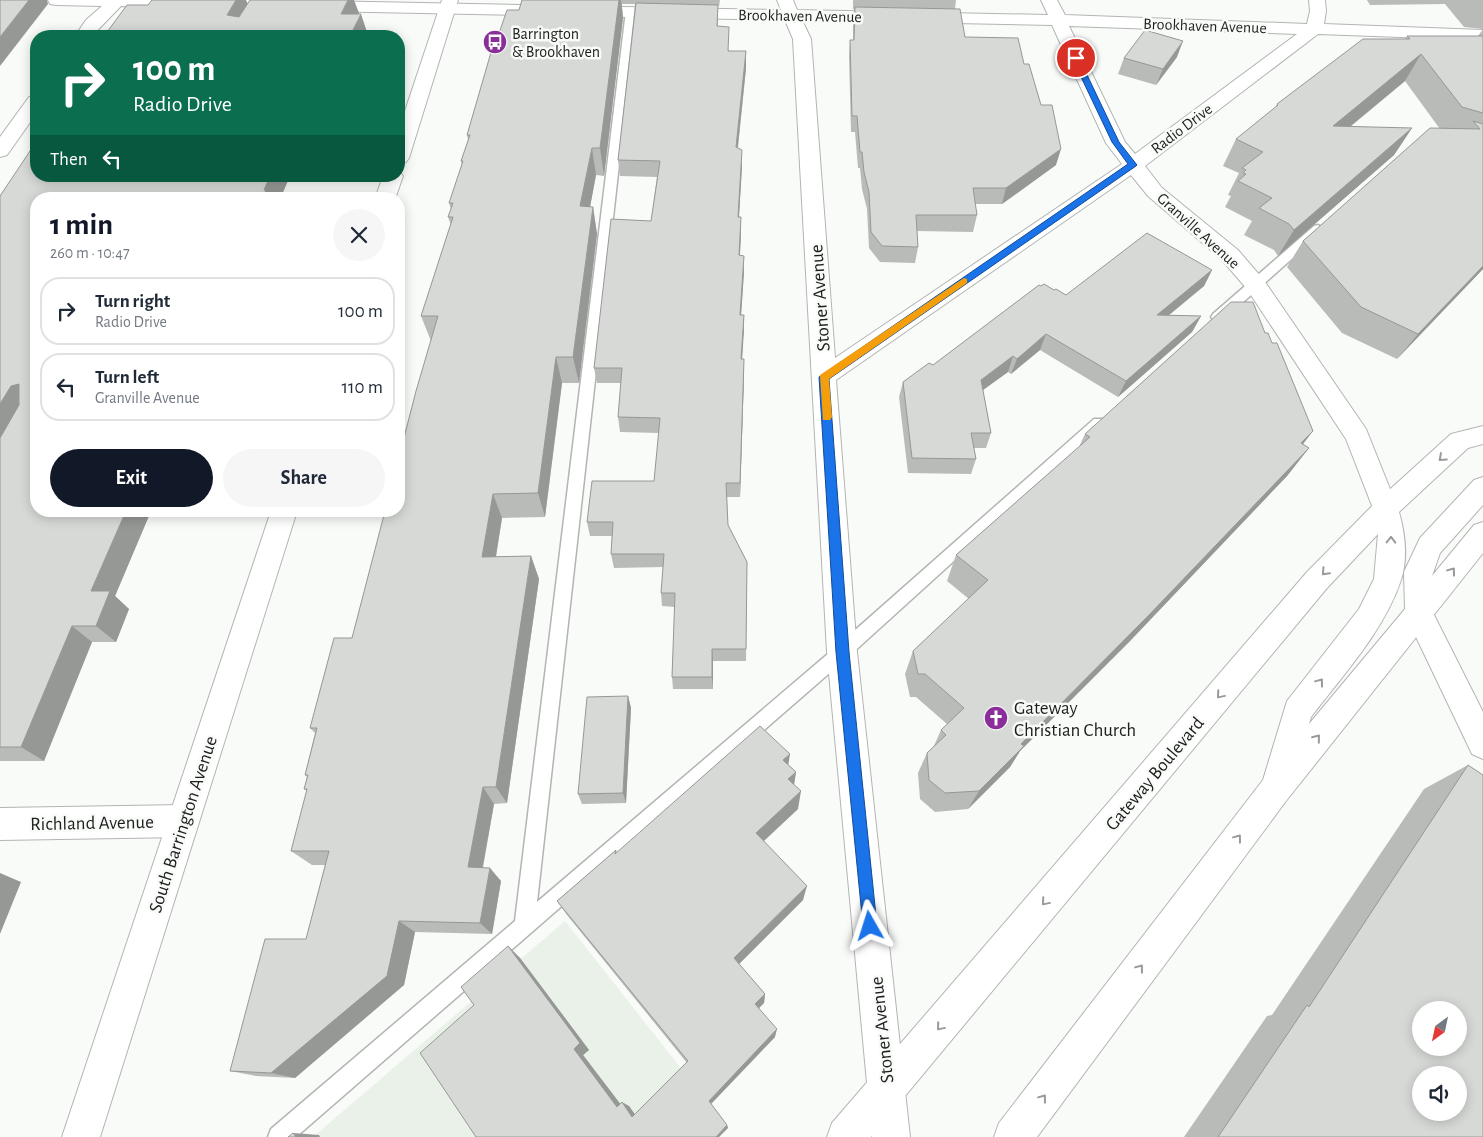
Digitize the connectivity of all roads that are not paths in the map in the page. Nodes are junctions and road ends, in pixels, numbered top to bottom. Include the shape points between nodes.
1 (56, 0) edge
2 (1049, 0) edge
3 (1317, 0) edge
4 (117, 1) edge
5 (201, 4) edge
6 (449, 4) edge
7 (300, 6) edge
8 (788, 8) edge
9 (631, 11) junction
10 (1056, 20) junction
11 (1314, 28) junction
12 (88, 30) edge
13 (1483, 34) edge
14 (30, 109) edge
15 (405, 140) edge
16 (0, 151) edge
17 (1133, 165) junction
18 (1330, 219) edge
19 (1255, 284) junction
20 (1203, 331) edge
21 (824, 377) junction
22 (1114, 410) edge
23 (1483, 435) edge
24 (1483, 487) edge
25 (1385, 509) junction
26 (282, 517) edge
27 (1483, 533) edge
28 (1419, 614) junction
29 (842, 652) junction
30 (1483, 744) edge
31 (1275, 790) junction
32 (183, 821) junction
33 (0, 824) edge
34 (524, 927) junction
35 (887, 1090) junction
36 (81, 1137) edge
37 (278, 1137) edge
38 (846, 1137) edge
39 (891, 1137) edge
40 (1013, 1137) edge

1 - 4 street
2 - 10 street, Granville Avenue
3 - 11 street
4 - 5 street
4 - 12 street
6 - 7 street, Brookhaven Avenue
6 - 9 street, Brookhaven Avenue
6 - 15 street
8 - 9 street, Brookhaven Avenue
8 - 10 street, Brookhaven Avenue
8 - 21 street, Stoner Avenue via 802,39
9 - 34 lane
10 - 11 street, Brookhaven Avenue
10 - 17 street, Granville Avenue via 1116,142
11 - 13 street, Brookhaven Avenue
11 - 17 street, Radio Drive
14 - 16 street
17 - 19 street, Granville Avenue via 1156,192 1230,255
17 - 21 street, Radio Drive
18 - 19 lane
19 - 20 lane
19 - 25 street, Granville Avenue via 1357,436
21 - 29 street, Stoner Avenue
22 - 29 lane
23 -> 25 street, Gateway Boulevard via 1460,441
24 - 28 street via 1430,546 1418,572
31 -> 25 street, Granville Avenue via 1298,711 1369,618 1388,579 1392,536
25 -> 35 street, Gateway Boulevard via 1317,580
26 - 32 street, South Barrington Avenue
28 -> 27 street
28 - 30 street
31 -> 28 street
29 - 34 lane
29 - 35 street, Stoner Avenue
40 -> 31 street
32 - 33 street, Richland Avenue
32 - 36 street, South Barrington Avenue
34 - 37 lane
35 - 38 street, Gateway Boulevard
35 - 39 street, Stoner Avenue

